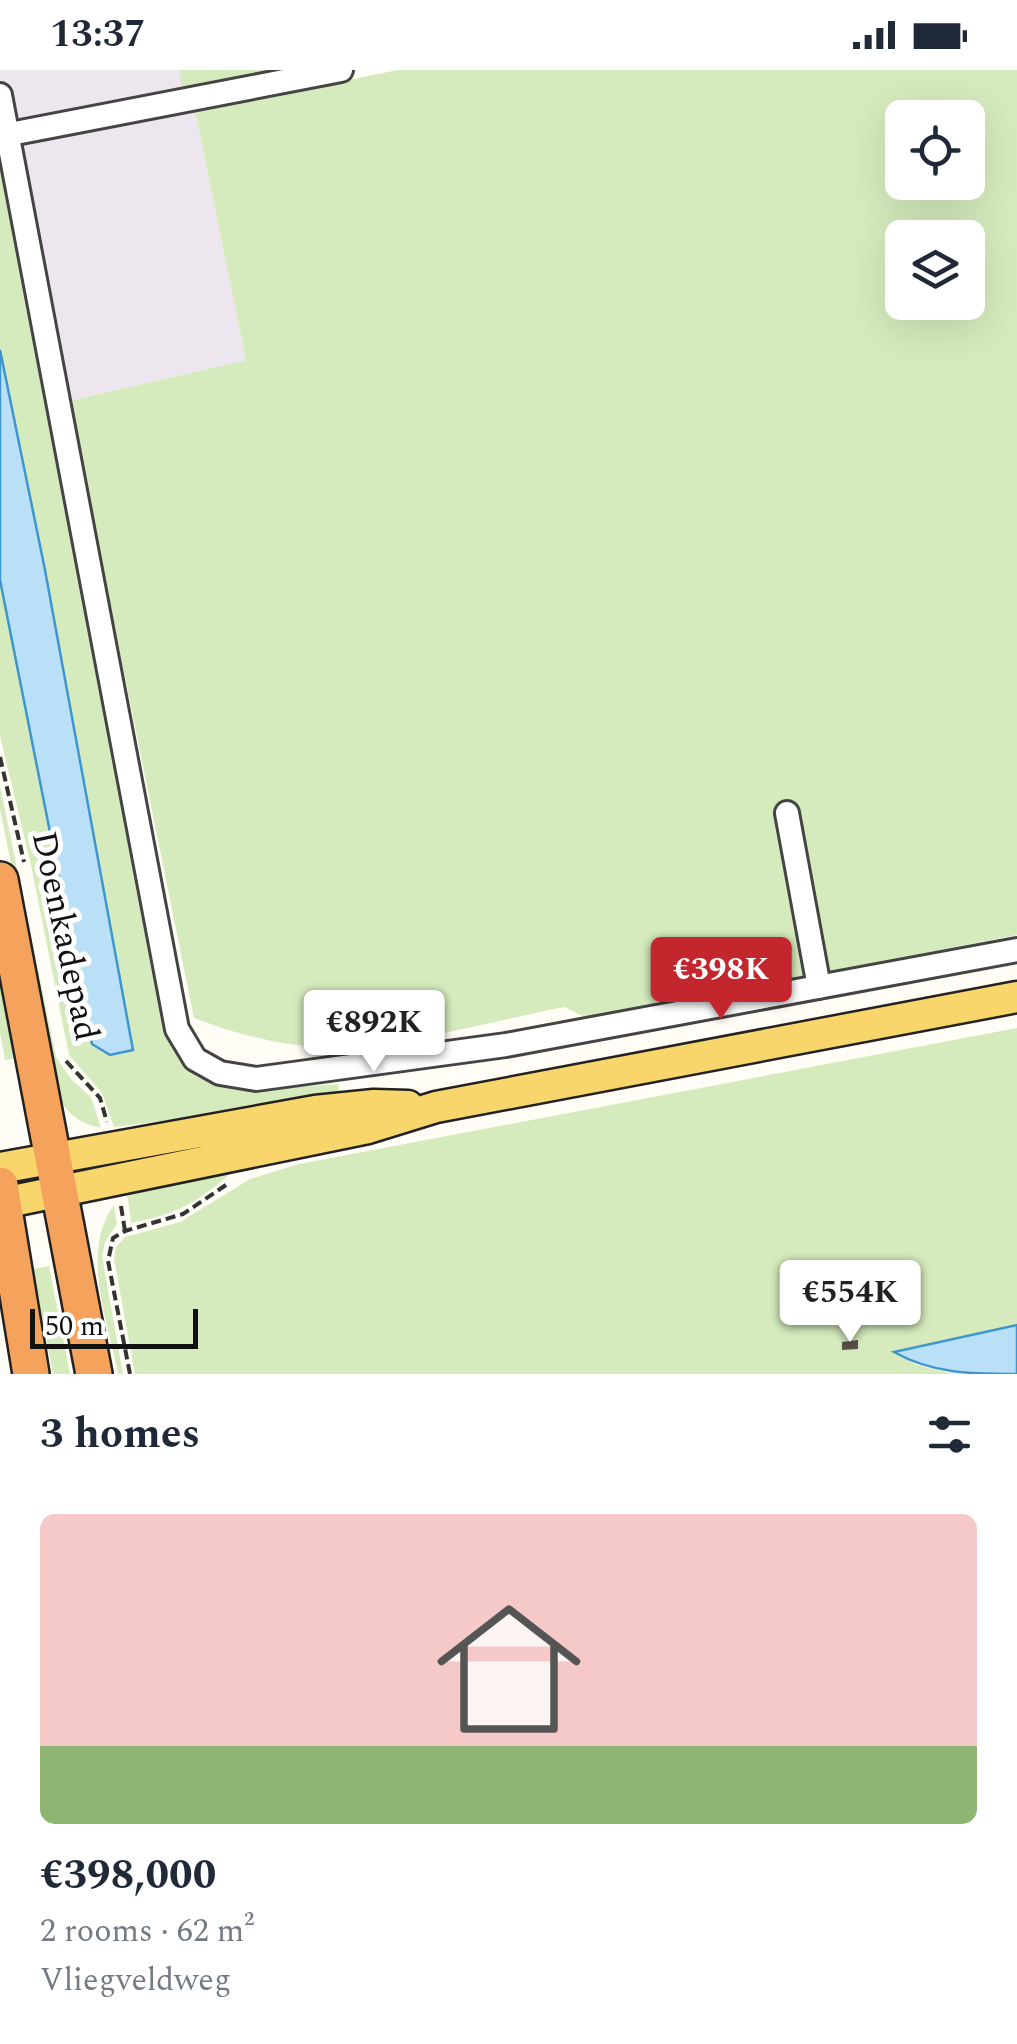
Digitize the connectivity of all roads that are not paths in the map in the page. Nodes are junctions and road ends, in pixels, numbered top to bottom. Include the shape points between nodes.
1 (341, 70) edge
2 (0, 95) edge
3 (4, 136) edge
4 (786, 812) dead end
5 (12, 873) edge
6 (1017, 950) edge
7 (819, 987) junction
8 (1017, 997) edge
9 (436, 1107) junction
10 (57, 1175) junction
11 (1, 1190) edge
12 (31, 1374) edge
13 (94, 1374) edge

1 - 3 lane
2 - 3 lane
3 - 7 lane via 176,1029 195,1058 220,1073 256,1079 306,1074
4 - 7 lane
5 - 10 highway
6 - 7 lane
8 - 9 main road
9 - 10 main road via 368,1128 117,1181
9 - 10 main road via 315,1110 112,1147
10 - 11 main road
10 - 13 highway
11 - 12 highway

